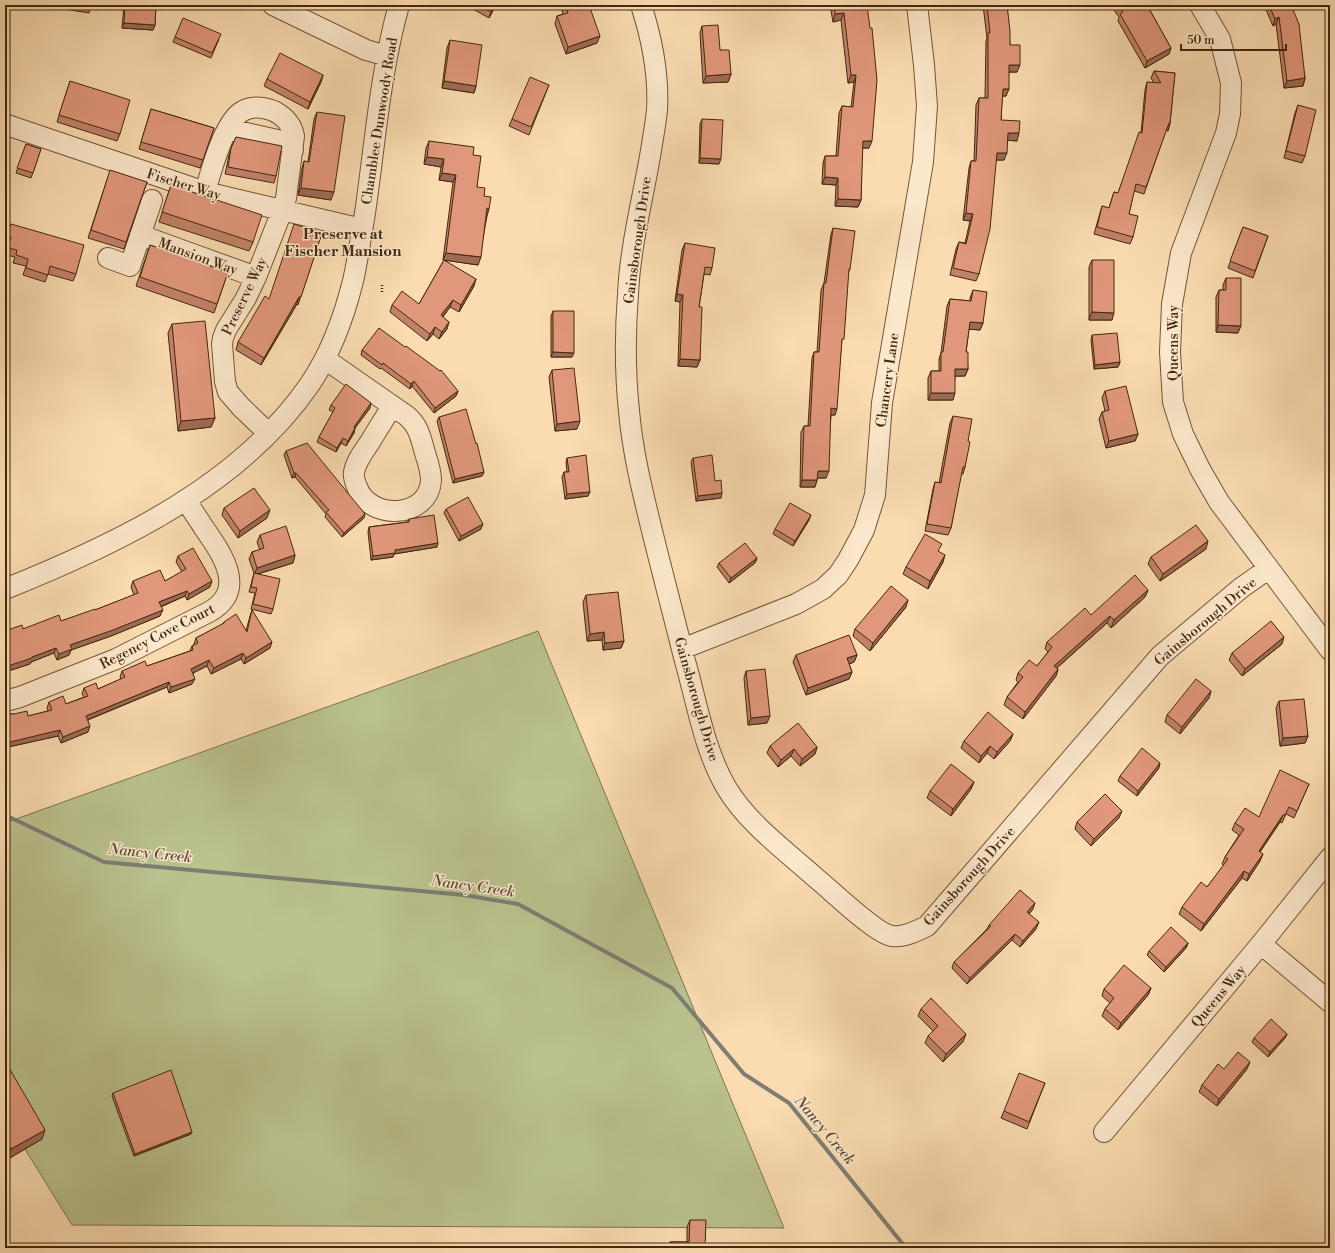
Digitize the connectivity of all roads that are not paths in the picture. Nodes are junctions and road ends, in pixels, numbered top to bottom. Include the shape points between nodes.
1 (273, 5) edge
2 (399, 5) edge
3 (641, 5) edge
4 (917, 5) edge
5 (1200, 5) edge
6 (387, 56) junction
7 (7, 125) edge
8 (229, 128) junction
9 (292, 150) junction
10 (205, 192) junction
11 (152, 200) dead end
12 (282, 211) junction
13 (362, 229) junction
14 (140, 235) junction
15 (108, 258) dead end
16 (256, 277) junction
17 (325, 359) junction
18 (392, 406) junction
19 (268, 433) junction
20 (185, 500) junction
21 (1268, 569) junction
22 (5, 589) edge
23 (682, 649) junction
24 (1330, 650) edge
25 (5, 701) edge
26 (1330, 858) edge
27 (1260, 944) junction
28 (1330, 1002) edge
29 (1104, 1132) dead end

1 - 6 street via 366,50
2 - 6 street, Chamblee Dunwoody Road
3 - 23 street, Gainsborough Drive via 654,56 657,108 628,292 628,410 647,509
4 - 23 street, Chancery Lane via 927,106 922,162 882,403 875,495 864,530 838,575 823,589 796,604
5 - 21 street, Queens Way via 1220,39 1231,83 1230,114 1226,133 1181,253 1172,304 1170,352 1173,402 1183,434 1200,469 1219,502
6 - 13 street, Chamblee Dunwoody Road
7 - 10 street, Fischer Way
8 - 9 street via 286,142
8 - 9 street, Preserve Way via 239,114 247,109 269,109 285,118 293,129
8 - 10 street, Preserve Way via 216,156
9 - 12 street, Preserve Way
10 - 12 street, Fischer Way
11 - 14 street
12 - 13 street, Fischer Way
12 - 16 street, Preserve Way
13 - 17 street, Chamblee Dunwoody Road via 343,317
14 - 15 street via 130,266
14 - 16 street, Mansion Way
16 - 19 street, Preserve Way via 226,330 222,344 228,392
17 - 18 street
17 - 19 street, Chamblee Dunwoody Road via 286,415
18 - 18 street via 414,421 430,470 431,482 423,500 415,507 387,511 377,509 365,501 358,491 354,472 358,461
19 - 20 street, Chamblee Dunwoody Road via 222,474
20 - 22 street, Chamblee Dunwoody Road via 124,535
20 - 25 street, Regency Cove Court via 217,547 229,572 228,592 217,608 116,660
21 - 23 street, Gainsborough Drive via 1241,588 1160,656 927,926 916,932 894,937 884,934 862,917 752,821 727,789 708,746
21 - 24 street, Queens Way
26 - 27 street, Queens Way
27 - 28 street
27 - 29 street, Queens Way

